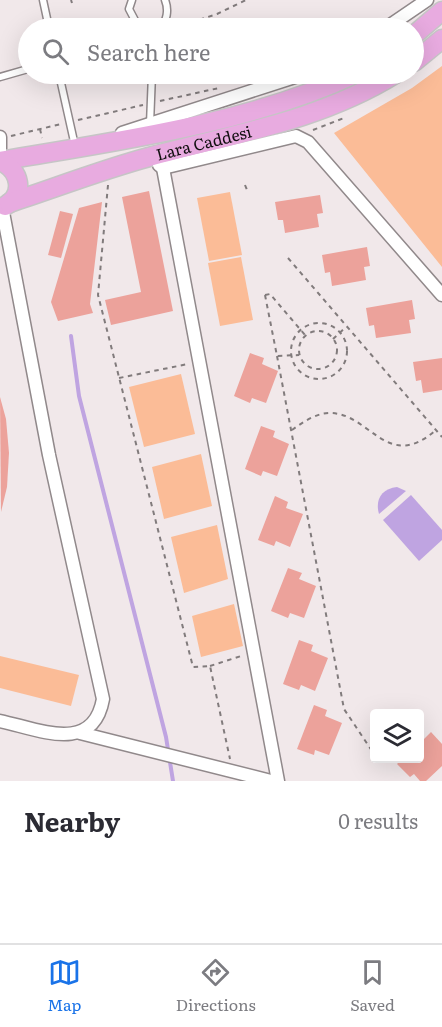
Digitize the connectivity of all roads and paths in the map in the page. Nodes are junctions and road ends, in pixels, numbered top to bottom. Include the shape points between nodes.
1 (43, 0) edge
2 (132, 0) edge
3 (165, 0) edge
4 (246, 0) edge
5 (428, 0) edge
6 (442, 11) edge
7 (47, 18) edge
8 (132, 18) edge
9 (166, 18) edge
10 (205, 18) edge
11 (401, 18) edge
12 (424, 26) edge
13 (442, 39) edge
14 (424, 54) edge
15 (18, 72) edge
16 (0, 77) edge
17 (61, 84) edge
18 (152, 84) edge
19 (273, 84) edge
20 (331, 84) edge
21 (378, 84) edge
22 (227, 86) dead end
23 (152, 103) junction
24 (150, 124) junction
25 (0, 136) edge
26 (75, 149) junction
27 (148, 157) junction
28 (0, 160) edge
29 (163, 168) junction
30 (109, 180) dead end
31 (246, 185) dead end
32 (247, 190) dead end
33 (4, 206) edge
34 (288, 258) dead end
35 (442, 295) edge
36 (346, 327) junction
37 (301, 330) junction
38 (339, 332) junction
39 (305, 336) junction
40 (333, 339) junction
41 (291, 355) junction
42 (299, 355) junction
43 (277, 356) junction
44 (330, 364) junction
45 (337, 372) junction
46 (190, 373) dead end
47 (119, 378) junction
48 (292, 430) junction
49 (436, 430) junction
50 (442, 437) edge
51 (245, 655) dead end
52 (210, 666) junction
53 (0, 720) edge
54 (80, 733) junction
55 (370, 748) edge
56 (231, 762) dead end
57 (271, 781) edge
58 (278, 781) edge

1 - 7 lane
2 - 8 lane via 129,9
3 - 9 lane
4 - 10 path
5 - 11 street
6 - 12 main road
13 - 14 main road
15 - 16 lane
17 - 26 lane
18 - 23 lane
19 - 24 street
20 - 26 main road, Lara Caddesi via 282,104
21 - 27 main road, Lara Caddesi via 285,123
22 - 23 path
23 - 24 lane
24 - 26 street
25 - 28 street
26 - 28 main road, Lara Caddesi
27 - 29 street
27 - 33 main road, Lara Caddesi
28 - 33 main road via 17,176 18,191
29 - 35 street via 296,136 309,142
29 - 58 street
30 - 47 path via 98,295
31 - 32 path
33 - 54 street via 49,456 103,699 92,725
34 - 36 path
36 - 38 path
36 - 49 path
37 - 38 path via 317,323
37 - 39 path
37 - 41 path
37 - 43 path via 270,294 266,295
38 - 40 path
38 - 45 path via 347,350
39 - 40 path via 317,331
39 - 42 path
40 - 44 path via 337,350
41 - 42 path
41 - 43 path
41 - 45 path via 306,376 325,378
42 - 44 path via 312,368
43 - 48 path
44 - 45 path
46 - 47 path via 187,362
47 - 52 path via 193,667
48 - 49 path via 331,413 344,416 387,443 399,445 419,441
48 - 55 path via 344,709
49 - 50 path
51 - 52 path
52 - 56 path
53 - 54 street via 63,735
54 - 57 street

